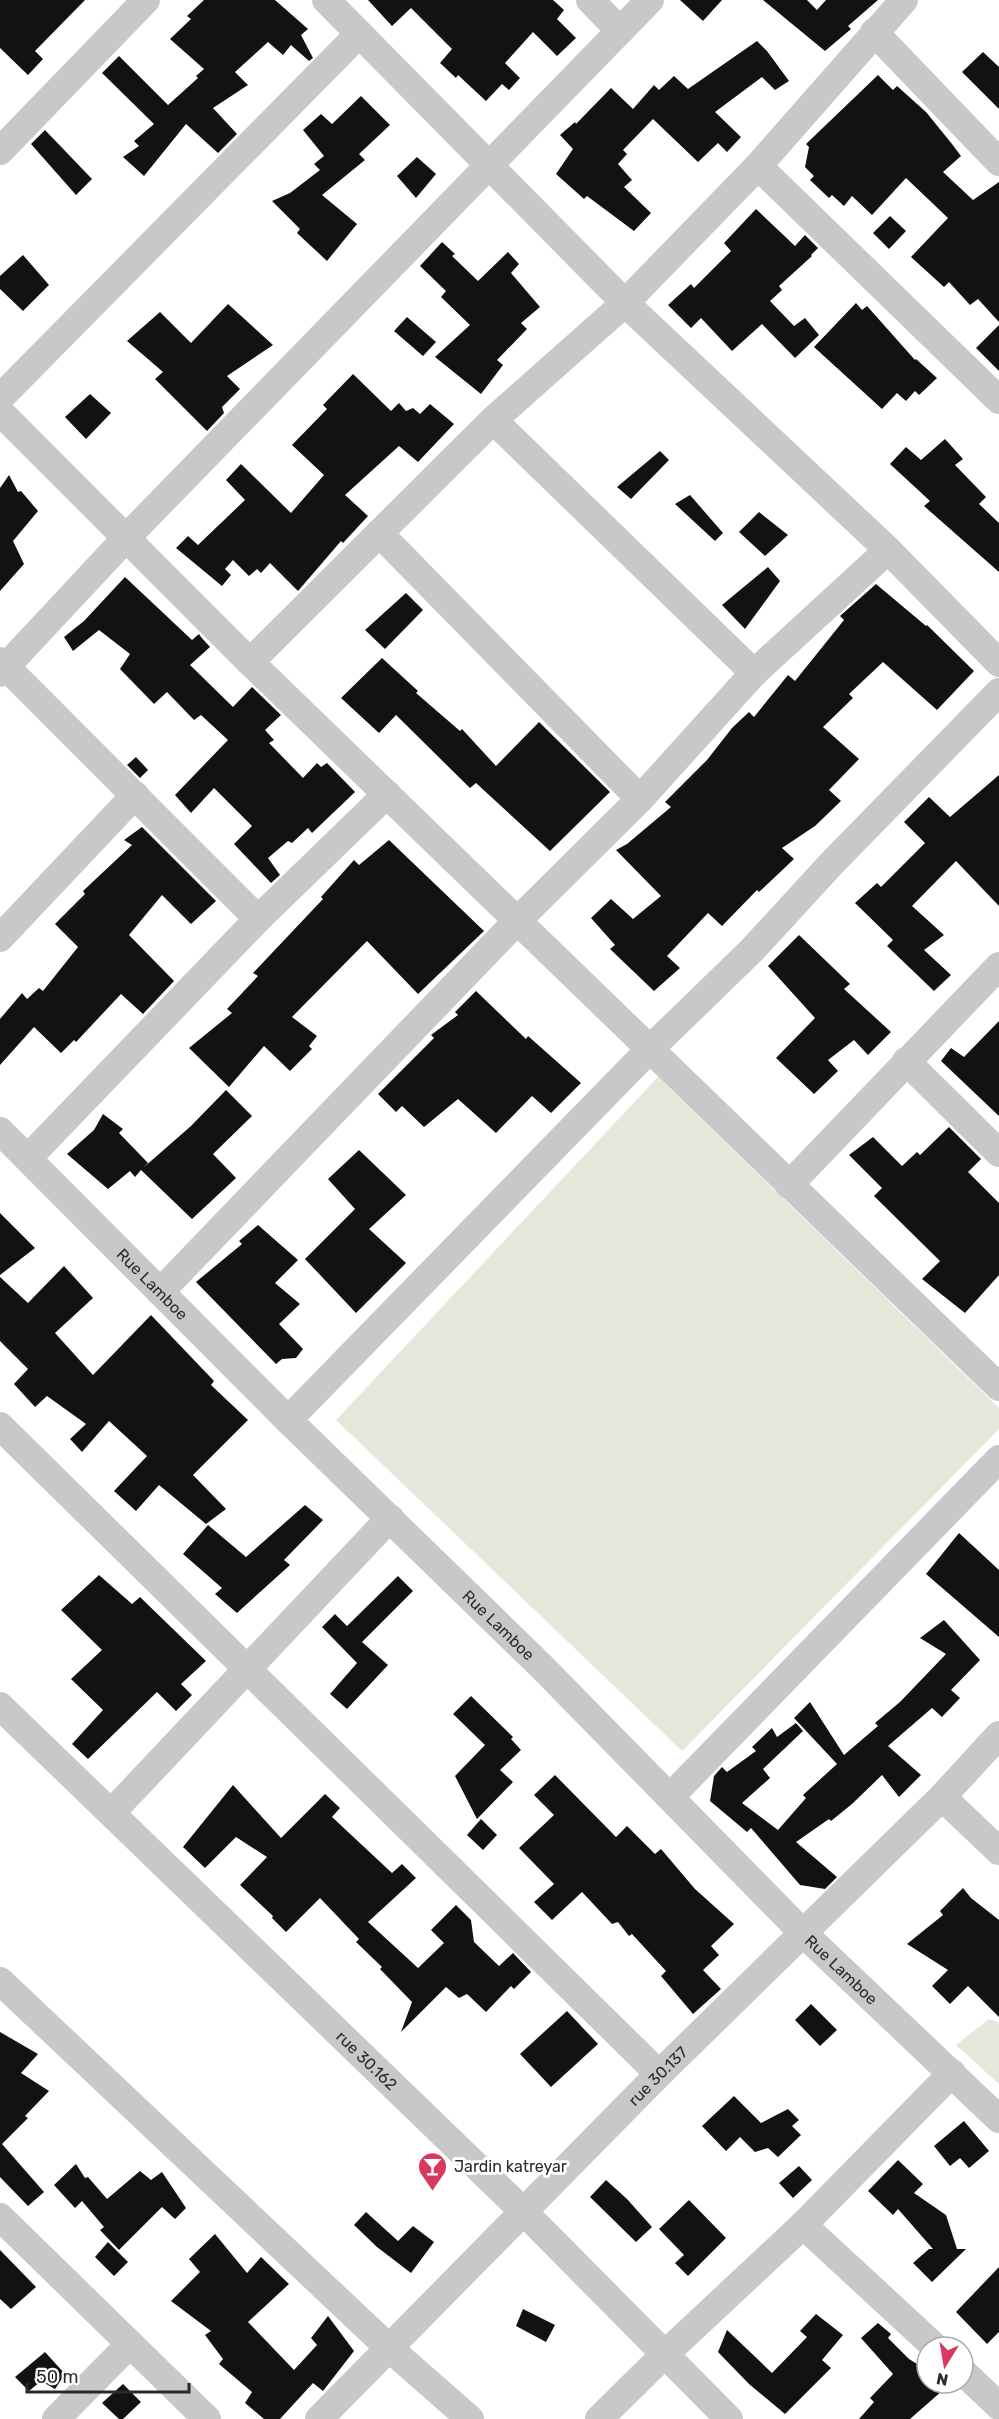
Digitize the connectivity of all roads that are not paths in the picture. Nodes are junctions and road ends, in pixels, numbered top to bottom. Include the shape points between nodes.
1 (146, 0) edge
2 (326, 0) edge
3 (590, 0) edge
4 (650, 0) edge
5 (904, 0) edge
6 (620, 31) junction
7 (874, 32) junction
8 (359, 34) junction
9 (0, 151) edge
10 (999, 162) edge
11 (489, 166) junction
12 (758, 166) junction
13 (625, 303) junction
14 (0, 398) edge
15 (999, 400) edge
16 (0, 412) edge
17 (493, 420) junction
18 (379, 533) junction
19 (127, 537) junction
20 (888, 550) junction
21 (250, 662) junction
22 (999, 663) edge
23 (2, 667) edge
24 (754, 673) junction
25 (999, 692) edge
26 (387, 794) junction
27 (135, 795) junction
28 (640, 799) junction
29 (258, 919) junction
30 (516, 921) junction
31 (0, 938) edge
32 (999, 966) edge
33 (650, 1049) junction
34 (906, 1061) junction
35 (0, 1131) edge
36 (999, 1153) edge
37 (28, 1158) junction
38 (789, 1185) junction
39 (160, 1292) junction
40 (999, 1387) edge
41 (288, 1420) junction
42 (0, 1426) edge
43 (999, 1459) edge
44 (390, 1518) junction
45 (249, 1668) junction
46 (0, 1706) edge
47 (999, 1736) edge
48 (671, 1796) junction
49 (942, 1797) junction
50 (112, 1812) junction
51 (999, 1851) edge
52 (803, 1933) junction
53 (0, 1981) edge
54 (952, 2073) junction
55 (659, 2074) junction
56 (999, 2119) edge
57 (523, 2211) junction
58 (0, 2217) edge
59 (803, 2225) junction
60 (922, 2335) edge
61 (130, 2343) junction
62 (389, 2348) junction
63 (664, 2355) junction
64 (975, 2383) edge
65 (999, 2406) edge
66 (56, 2419) edge
67 (207, 2419) edge
68 (319, 2419) edge
69 (470, 2419) edge
70 (599, 2419) edge
71 (729, 2419) edge

1 - 9 street
2 - 8 street
3 - 6 street
4 - 6 street
5 - 7 street
6 - 11 street
7 - 10 street
7 - 12 street
8 - 11 street
8 - 14 street
11 - 13 street
11 - 19 street
12 - 13 street
12 - 15 street
13 - 17 street
13 - 20 street
16 - 19 street
17 - 18 street
17 - 24 street
18 - 21 street
18 - 28 street
19 - 21 street
19 - 23 street
20 - 22 street
20 - 24 street
21 - 26 street
23 - 27 street
24 - 28 street
25 - 33 street via 752,950
26 - 29 street
26 - 30 street
27 - 29 street
27 - 31 street
28 - 30 street
29 - 37 street
30 - 33 street
30 - 39 street
32 - 34 street
33 - 38 street
33 - 41 street
34 - 36 street
34 - 38 street
35 - 37 street, Rue Lamboe
37 - 39 street, Rue Lamboe
38 - 40 street
39 - 41 street, Rue Lamboe
41 - 44 street, Rue Lamboe
42 - 45 street
43 - 48 street
44 - 45 street
44 - 48 street, Rue Lamboe
45 - 50 street
45 - 55 street
46 - 50 street, rue 30.162
47 - 49 street, rue 30.137
48 - 52 street, Rue Lamboe
49 - 51 street
49 - 52 street, rue 30.137
50 - 57 street, rue 30.162
52 - 54 street, Rue Lamboe
52 - 55 street, rue 30.137
53 - 62 street
54 - 56 street, Rue Lamboe
54 - 59 street
55 - 57 street, rue 30.137
57 - 62 street, rue 30.137
57 - 63 street, rue 30.162
58 - 61 street
59 - 60 street
59 - 63 street
61 - 66 street
61 - 67 street
62 - 68 street, rue 30.137
62 - 69 street
63 - 70 street
63 - 71 street, rue 30.162
64 - 65 street

